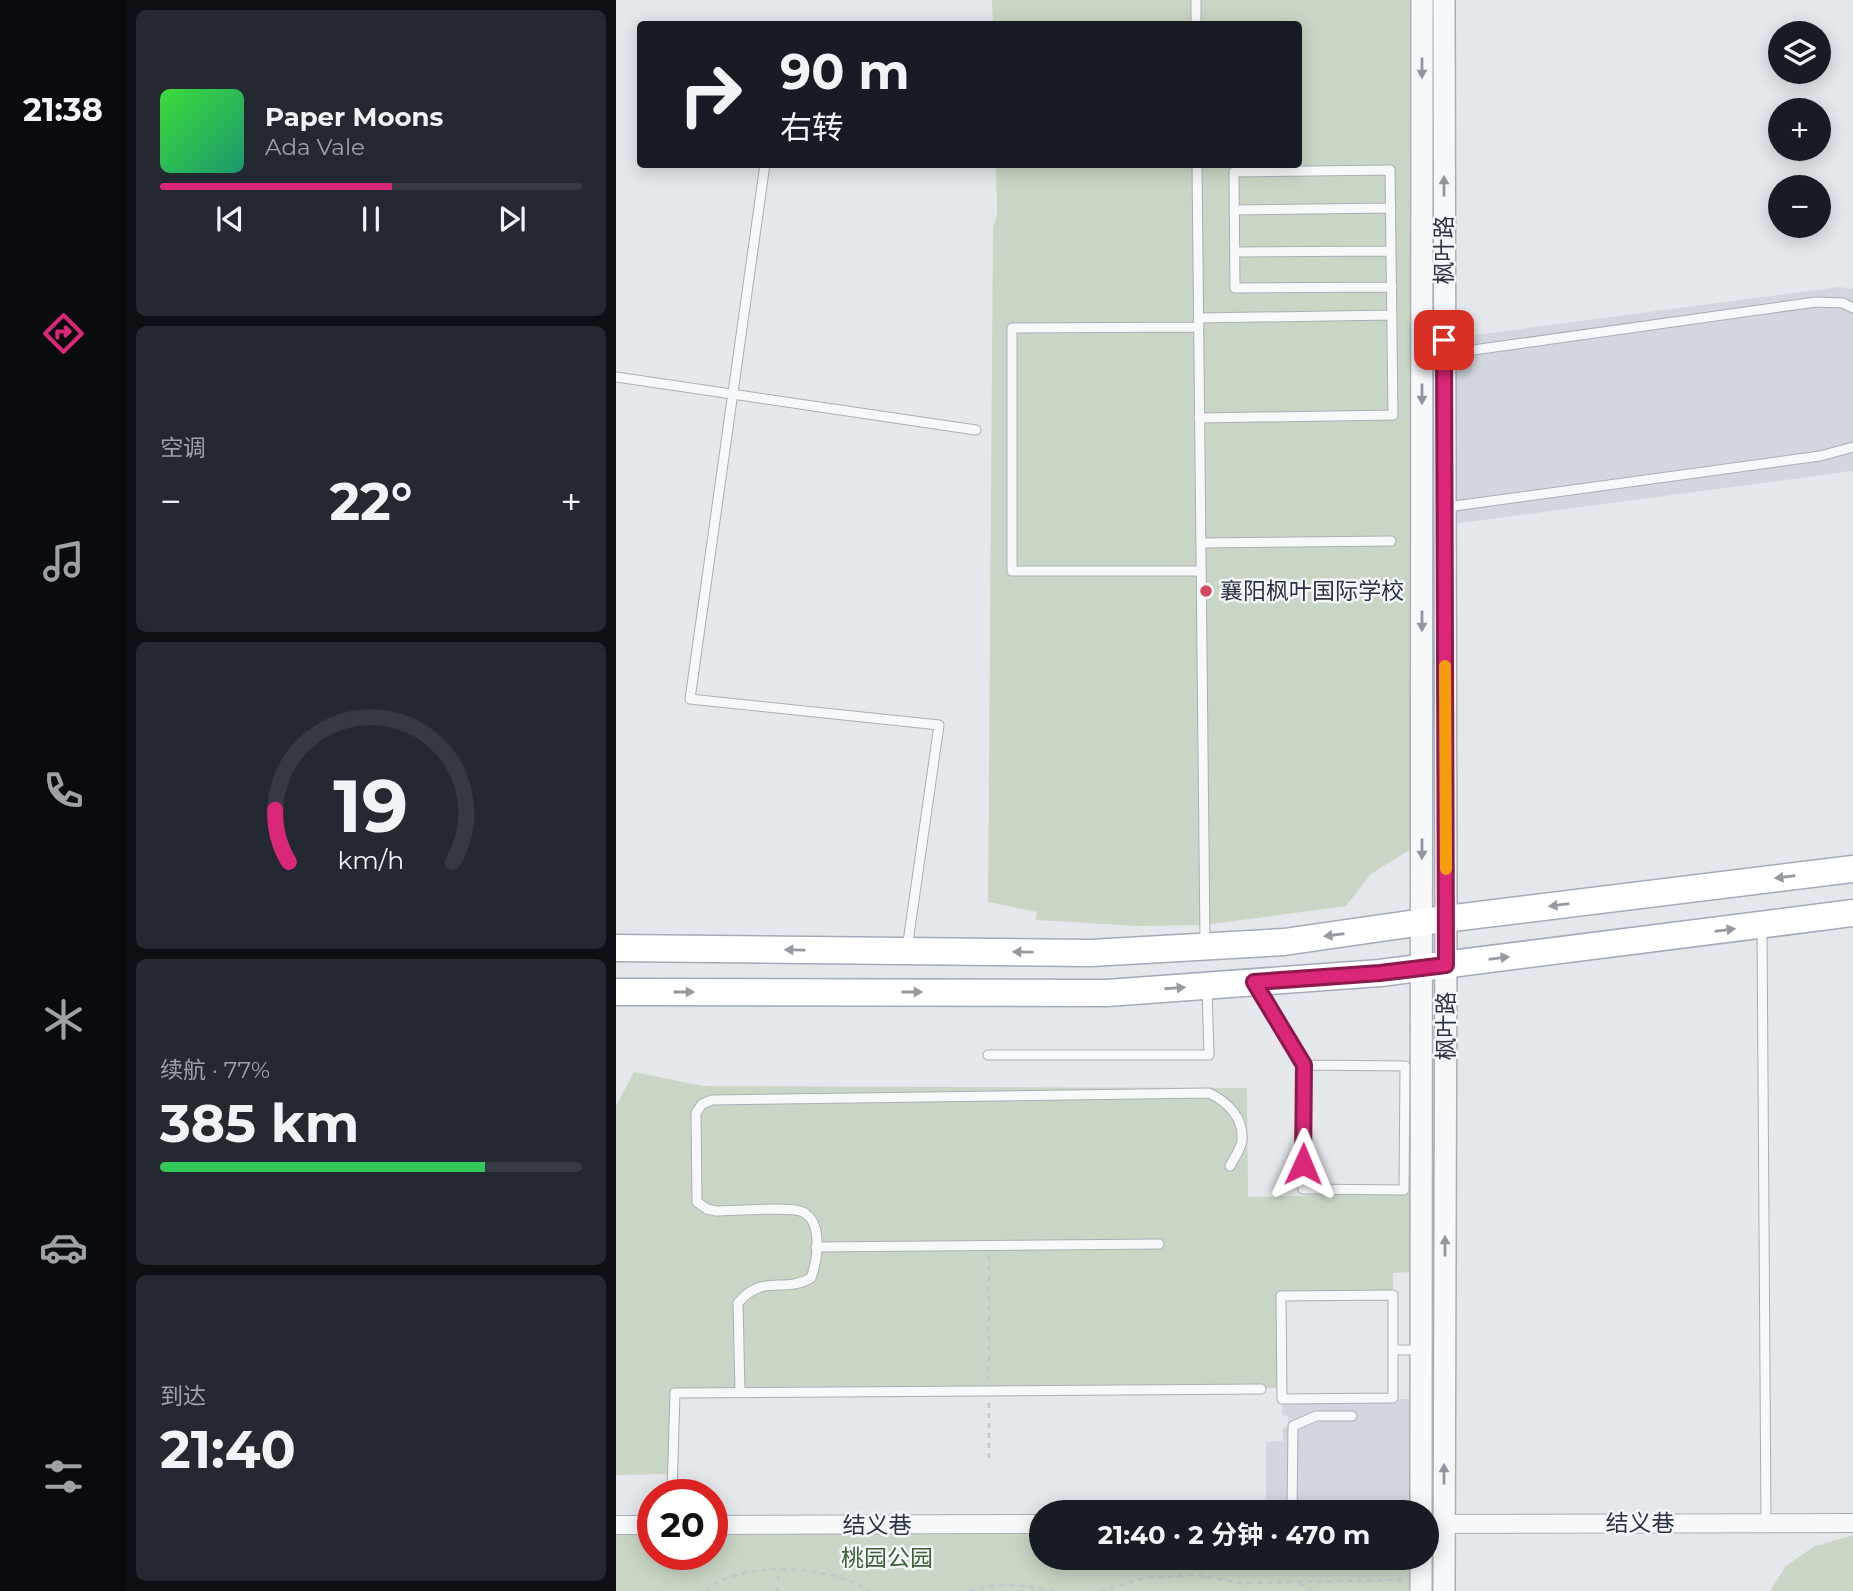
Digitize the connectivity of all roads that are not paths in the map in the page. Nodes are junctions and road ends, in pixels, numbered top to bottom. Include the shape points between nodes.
1 (1196, 0) edge
2 (1422, 0) edge
3 (1444, 0) edge
4 (1196, 21) edge
5 (764, 168) edge
6 (1197, 168) edge
7 (1391, 208) junction
8 (1234, 209) junction
9 (1391, 251) junction
10 (1235, 252) junction
11 (1392, 287) junction
12 (1853, 308) edge
13 (1392, 315) junction
14 (1199, 322) junction
15 (1444, 354) junction
16 (616, 377) edge
17 (732, 394) junction
18 (1199, 418) junction
19 (976, 430) dead end
20 (1853, 447) edge
21 (1445, 507) junction
22 (1391, 541) dead end
23 (1201, 543) junction
24 (1201, 571) junction
25 (1853, 869) edge
26 (1853, 914) edge
27 (1434, 921) junction
28 (1762, 925) junction
29 (1205, 946) junction
30 (616, 948) edge
31 (907, 951) junction
32 (1434, 966) junction
33 (1254, 982) junction
34 (1207, 985) junction
35 (616, 992) edge
36 (988, 1055) dead end
37 (1304, 1065) junction
38 (1230, 1166) dead end
39 (1159, 1244) dead end
40 (816, 1248) junction
41 (1393, 1350) junction
42 (1421, 1350) junction
43 (1261, 1389) dead end
44 (740, 1392) junction
45 (1352, 1416) dead end
46 (672, 1479) edge
47 (1292, 1500) edge
48 (1421, 1500) edge
49 (1435, 1500) edge
50 (1766, 1523) junction
51 (1853, 1523) edge
52 (1029, 1524) edge
53 (1439, 1524) edge
54 (616, 1525) edge
55 (637, 1525) edge
56 (728, 1525) edge
57 (1439, 1554) edge
58 (1444, 1591) edge

1 - 4 lane
2 -> 27 street, 枫叶路
15 -> 3 street, 枫叶路
5 - 17 lane
6 - 14 lane
7 - 8 lane
7 - 8 lane via 1390,170 1234,172
7 - 9 lane
8 - 10 lane
9 - 10 lane
9 - 11 lane
10 - 11 lane via 1235,288
11 - 13 lane
12 - 15 lane via 1816,302
13 - 14 lane
13 - 18 lane via 1393,415
14 - 18 lane
14 - 24 lane via 1013,328 1012,571
15 - 21 street, 枫叶路
16 - 17 lane
17 - 19 lane
17 - 31 lane via 690,699 939,725
18 - 23 lane
20 - 21 lane via 1821,456
21 - 27 street, 枫叶路
22 - 23 lane
23 - 24 lane
24 - 29 lane
25 -> 27 main road
26 - 28 main road
27 -> 29 main road via 1284,942
27 - 32 street, 枫叶路
32 -> 28 main road
28 - 50 lane
29 -> 31 main road via 1091,953
31 -> 30 main road
32 - 33 main road
32 - 42 street, 枫叶路
49 -> 32 street, 枫叶路
33 - 34 main road
33 - 37 lane
35 -> 34 main road via 1107,992
34 - 36 lane via 1209,1055
37 - 37 lane via 1303,1189 1404,1190 1405,1066
38 - 40 lane via 1242,1141 1238,1118 1225,1100 1209,1093 712,1100 702,1104 696,1112 697,1202 716,1211 803,1212 813,1222
39 - 40 lane
40 - 44 lane via 811,1278 799,1285 766,1285 748,1291 738,1303
41 - 41 lane via 1393,1295 1281,1296 1282,1399 1393,1398
41 - 42 lane
42 - 48 street, 枫叶路
43 - 44 lane
44 - 46 lane via 675,1393
45 - 47 lane via 1316,1416 1293,1426
50 - 51 street, 结义巷
50 - 53 street, 结义巷
52 - 56 street, 结义巷
54 - 55 street
57 - 58 street, 枫叶路

